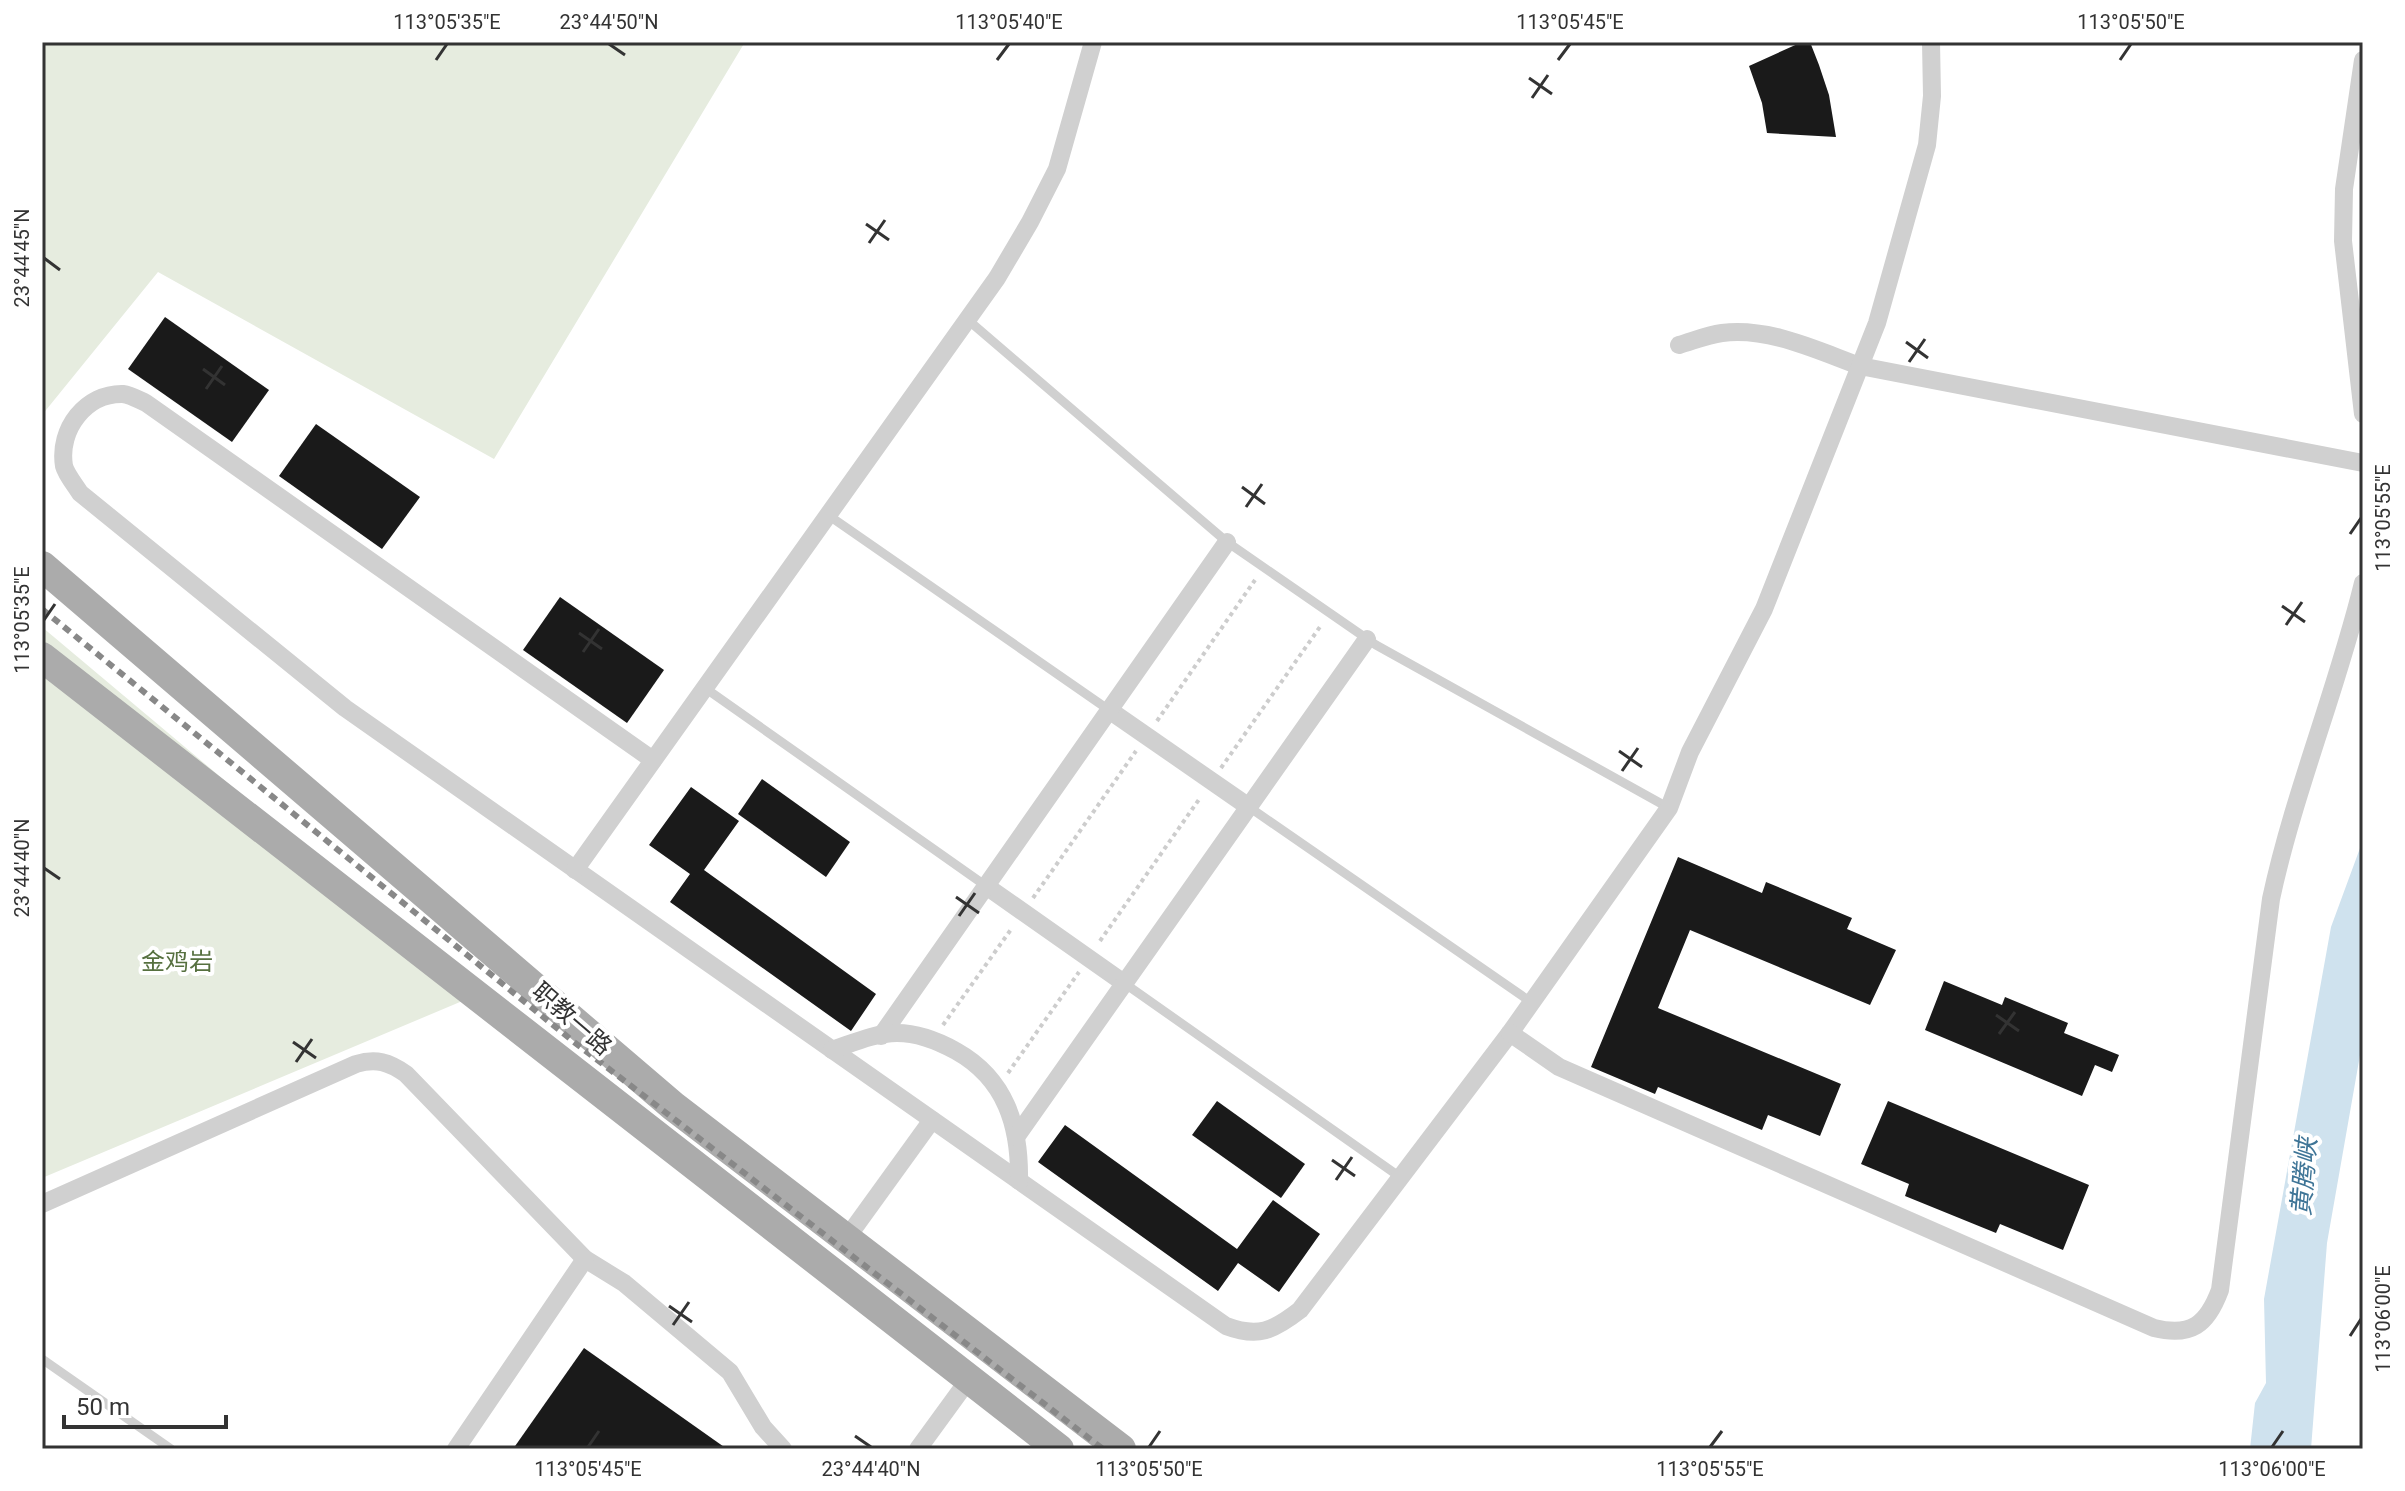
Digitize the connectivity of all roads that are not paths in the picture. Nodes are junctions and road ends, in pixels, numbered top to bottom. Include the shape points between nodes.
1 (1093, 42) edge
2 (1931, 42) edge
3 (2363, 60) edge
4 (968, 320) junction
5 (1679, 345) dead end
6 (1860, 366) junction
7 (2363, 414) edge
8 (2363, 463) edge
9 (828, 515) junction
10 (1227, 542) junction
11 (42, 566) edge
12 (2363, 583) edge
13 (1367, 639) junction
14 (42, 657) edge
15 (705, 688) junction
16 (1109, 710) junction
17 (653, 760) junction
18 (1249, 807) junction
19 (1669, 808) junction
20 (575, 870) junction
21 (986, 886) junction
22 (1124, 983) junction
23 (1531, 1002) junction
24 (1510, 1033) junction
25 (881, 1036) junction
26 (832, 1050) junction
27 (932, 1120) junction
28 (1016, 1137) junction
29 (1400, 1177) junction
30 (1019, 1181) junction
31 (42, 1204) edge
32 (846, 1239) junction
33 (585, 1259) junction
34 (42, 1359) edge
35 (969, 1379) junction
36 (171, 1449) edge
37 (456, 1449) edge
38 (783, 1449) edge
39 (918, 1449) edge
40 (1059, 1449) edge
41 (1121, 1449) edge

1 - 4 street via 1057,169
2 - 6 street via 1927,145
3 - 7 street via 2344,189 2343,241
4 - 9 street
4 - 10 lane
5 - 6 street via 1744,332 1781,338
6 - 8 street
6 - 19 street via 1764,609 1690,752
9 - 15 street
9 - 16 lane
10 - 13 lane
10 - 16 street
11 - 32 main road, 职教一路 via 673,1106
12 - 24 street via 2271,899 2220,1290 2208,1315 2189,1329 2154,1328 1559,1067
13 - 18 street
13 - 19 lane
14 - 35 main road, 职教一路
15 - 17 street
15 - 21 lane
16 - 18 street
16 - 21 street
17 - 20 street
17 - 20 street via 146,403 126,394 104,396 78,411 67,436 64,467 80,493 345,708
18 - 22 street
18 - 23 lane
19 - 23 street
20 - 26 street
21 - 22 street
21 - 25 street
22 - 28 street
22 - 29 lane
23 - 24 street
24 - 29 street
25 - 26 street
25 - 28 street via 897,1033 932,1040 967,1057 1003,1094
26 - 27 street
27 - 30 street
27 - 32 street
28 - 30 street
29 - 30 street via 1300,1310 1282,1324 1245,1333 1226,1326
31 - 33 street via 373,1059 406,1074
32 - 41 main road, 职教一路
33 - 37 street
33 - 38 street via 624,1283 730,1372 763,1427
34 - 36 lane
35 - 39 street
35 - 40 main road, 职教一路

